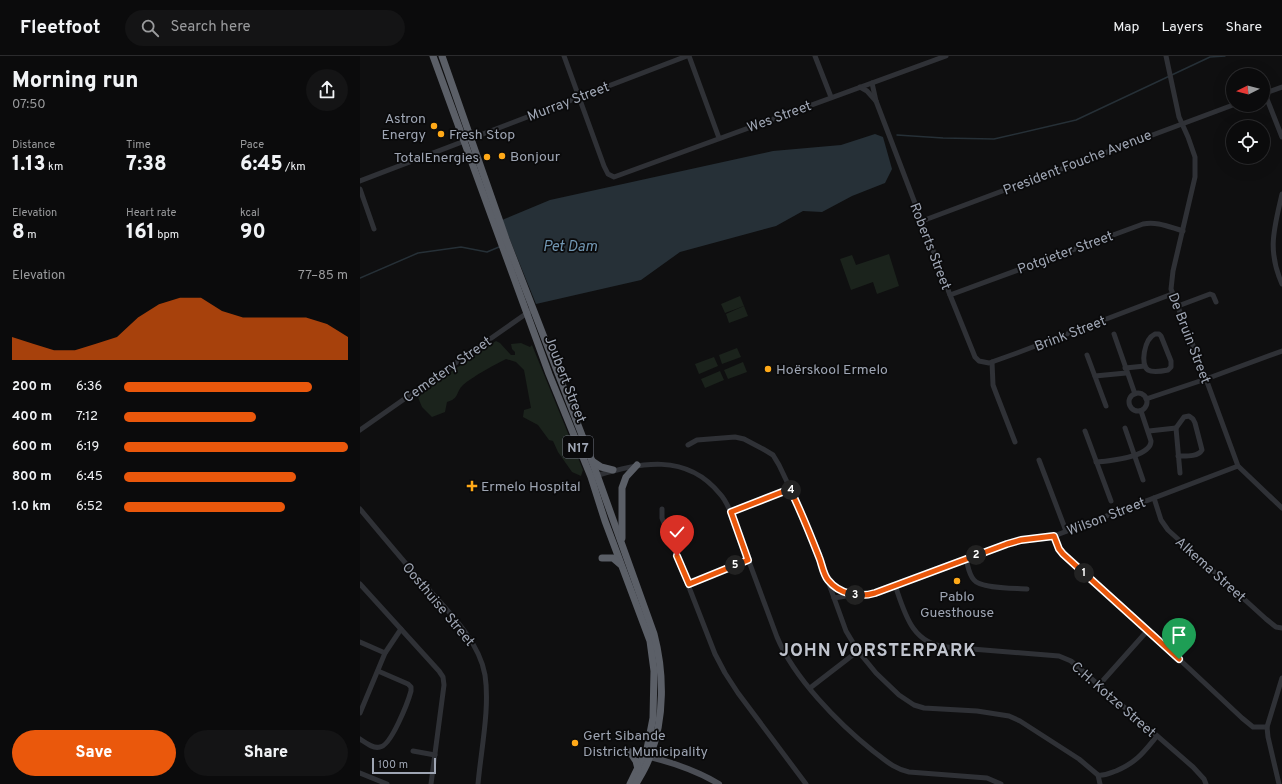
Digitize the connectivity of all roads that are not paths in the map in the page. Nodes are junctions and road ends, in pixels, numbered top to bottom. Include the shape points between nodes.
1 (433, 56) edge
2 (442, 56) edge
3 (564, 56) edge
4 (688, 56) edge
5 (815, 56) edge
6 (946, 56) edge
7 (1166, 56) edge
8 (939, 57) edge
9 (872, 83) junction
10 (860, 87) junction
11 (1282, 87) edge
12 (1270, 92) edge
13 (580, 96) junction
14 (831, 97) junction
15 (876, 102) junction
16 (1226, 107) edge
17 (1270, 108) edge
18 (1181, 123) junction
19 (1282, 137) edge
20 (719, 138) junction
21 (467, 140) junction
22 (360, 181) edge
23 (360, 189) edge
24 (1282, 196) edge
25 (922, 221) junction
26 (374, 229) dead end
27 (1183, 231) junction
28 (1282, 284) edge
29 (1172, 294) junction
30 (950, 295) junction
31 (1216, 302) dead end
32 (1178, 306) junction
33 (530, 311) junction
34 (1114, 334) dead end
35 (1282, 351) edge
36 (1087, 355) dead end
37 (992, 362) junction
38 (1145, 366) junction
39 (1126, 370) junction
40 (1095, 376) junction
41 (1206, 379) junction
42 (1135, 394) junction
43 (1146, 399) junction
44 (1106, 406) dead end
45 (1141, 411) junction
46 (1125, 428) dead end
47 (1176, 428) junction
48 (360, 430) edge
49 (1085, 431) dead end
50 (1149, 431) junction
51 (1015, 442) dead end
52 (688, 445) dead end
53 (1134, 455) junction
54 (1178, 456) junction
55 (1039, 460) dead end
56 (592, 461) junction
57 (1096, 462) junction
58 (637, 465) junction
59 (1238, 466) junction
60 (613, 470) junction
61 (1180, 473) dead end
62 (594, 476) junction
63 (1143, 480) dead end
64 (790, 489) junction
65 (1154, 498) junction
66 (622, 499) junction
67 (1111, 501) dead end
68 (1282, 508) edge
69 (360, 509) edge
70 (662, 509) dead end
71 (731, 512) junction
72 (611, 516) junction
73 (1066, 531) junction
74 (1054, 536) junction
75 (622, 544) junction
76 (602, 558) dead end
77 (966, 559) junction
78 (748, 560) junction
79 (622, 566) junction
80 (827, 580) junction
81 (360, 584) edge
82 (689, 584) junction
83 (895, 585) junction
84 (1027, 589) dead end
85 (852, 595) junction
86 (834, 598) junction
87 (1279, 628) edge
88 (401, 629) junction
89 (1148, 630) junction
90 (1282, 633) edge
91 (360, 642) edge
92 (858, 651) junction
93 (386, 653) junction
94 (378, 671) junction
95 (1282, 678) edge
96 (1099, 685) junction
97 (810, 688) junction
98 (360, 713) edge
99 (1267, 727) junction
100 (1157, 736) junction
101 (360, 739) edge
102 (413, 751) dead end
103 (630, 752) dead end
104 (435, 755) junction
105 (648, 756) junction
106 (638, 769) junction
107 (360, 773) edge
108 (1098, 775) junction
109 (387, 784) edge
110 (431, 784) edge
111 (478, 784) edge
112 (630, 784) edge
113 (636, 784) edge
114 (718, 784) edge
115 (806, 784) edge
116 (1001, 784) edge
117 (1100, 784) edge
118 (1206, 784) edge
119 (1279, 784) edge

1 - 21 highway, Joubert Street / N17
2 - 21 highway, Joubert Street / N17
3 - 13 street
4 - 13 street, Murray Street
4 - 20 street
5 - 14 street
6 - 8 street, Wes Street
7 - 18 street, De Bruin Street
8 - 9 street, Wes Street
9 - 10 street, Wes Street
9 - 15 street
10 - 14 street, Wes Street
10 - 15 street via 870,93
11 - 12 street
13 - 20 street, Wes Street via 604,166 612,176 619,176
13 - 21 street, Murray Street
14 - 20 street, Wes Street
15 - 25 street, Roberts Street
16 - 18 street, President Fouche Avenue
17 - 19 street
18 - 25 street, President Fouche Avenue
18 - 27 street, De Bruin Street via 1196,162
21 - 22 street, Murray Street
21 - 33 highway, Joubert Street / N17
23 - 26 street
24 - 28 street via 1273,248 1275,265
25 - 30 street, Roberts Street
27 - 29 street, De Bruin Street via 1171,278
27 - 30 street, Potgieter Street via 1161,224 1143,224
29 - 32 street, De Bruin Street
29 - 37 street, Brink Street
30 - 37 street, Roberts Street via 979,362
31 - 32 street via 1210,294
32 - 41 street, De Bruin Street
33 - 48 street, Cemetery Street
33 - 56 highway, Joubert Street / N17
33 - 62 highway, Joubert Street / N17 via 549,374
34 - 39 street
35 - 41 street
36 - 40 street
37 - 51 street via 993,385
38 - 38 street via 1145,344 1150,336 1159,334 1171,366 1168,370 1155,371
38 - 39 street
39 - 40 street
39 - 42 street
40 - 44 street
41 - 43 street
41 - 59 street, De Bruin Street
42 - 43 street via 1142,394
42 - 45 street via 1129,405 1135,411
43 - 45 street via 1146,407
45 - 50 street
46 - 53 street
47 - 50 street
47 - 54 street
47 - 54 street via 1184,417 1191,417 1202,446 1199,454
49 - 57 street
50 - 53 street via 1152,444
52 - 64 street via 696,440 727,437 744,439 773,456
53 - 57 street via 1118,460
53 - 63 street
54 - 61 street
55 - 73 street
56 - 60 highway
56 - 62 highway, Joubert Street / N17
57 - 67 street
58 - 60 street
58 - 66 highway via 624,481
58 - 71 street via 663,464 693,472 712,485
59 - 65 street, Wilson Street
59 - 68 street, De Bruin Street
60 - 62 street
62 - 72 highway, Joubert Street / N17
62 - 79 highway, Joubert Street / N17 via 605,521
64 - 71 street
64 - 80 street
65 - 73 street, Wilson Street
65 - 87 street, Alkema Street via 1165,527
66 - 72 highway
66 - 75 highway
69 - 111 street, Oosthuise Street via 463,629 479,653 485,673 486,696
70 - 82 street via 664,522
71 - 78 street
72 - 75 highway, Joubert Street / N17
73 - 74 street, Wilson Street
74 - 77 street, Wilson Street via 1013,542
74 - 89 street via 1063,554
75 - 105 highway, Joubert Street / N17 via 651,625 659,660 660,710 655,741
76 - 79 highway via 613,558
77 - 83 street, Wilson Street
77 - 84 street via 971,576 976,582 989,586
78 - 82 street
78 - 97 street via 781,646
79 - 105 highway, Joubert Street / N17 via 648,635 653,660 654,713
80 - 85 street
80 - 86 street
81 - 88 street
82 - 115 street via 715,654 725,673
83 - 85 street, Wilson Street via 871,594
83 - 96 street, C.H. Kotze Street via 909,623 917,633 934,645 1059,656 1071,661
85 - 86 street, Wilson Street
86 - 92 street via 846,631
87 - 90 street, Alkema Street
88 - 93 street
88 - 104 street via 443,677
89 - 96 street
89 - 99 street via 1251,726
91 - 93 street
92 - 97 street
92 - 108 street via 887,684 914,705 1009,716 1080,759
93 - 94 street
94 - 98 street
94 - 101 street via 408,684 411,691 393,735 386,745 374,747
95 - 99 street
96 - 100 street, C.H. Kotze Street
97 - 116 street via 846,729 899,770 987,778
99 - 119 street
100 - 108 street via 1130,764 1106,775
100 - 118 street, C.H. Kotze Street via 1193,767
102 - 104 street
103 - 106 highway
104 - 110 street
105 - 106 highway, N17
105 - 113 highway, N17
105 - 114 main road via 701,774
106 - 112 highway, N17
107 - 109 street
108 - 117 street

